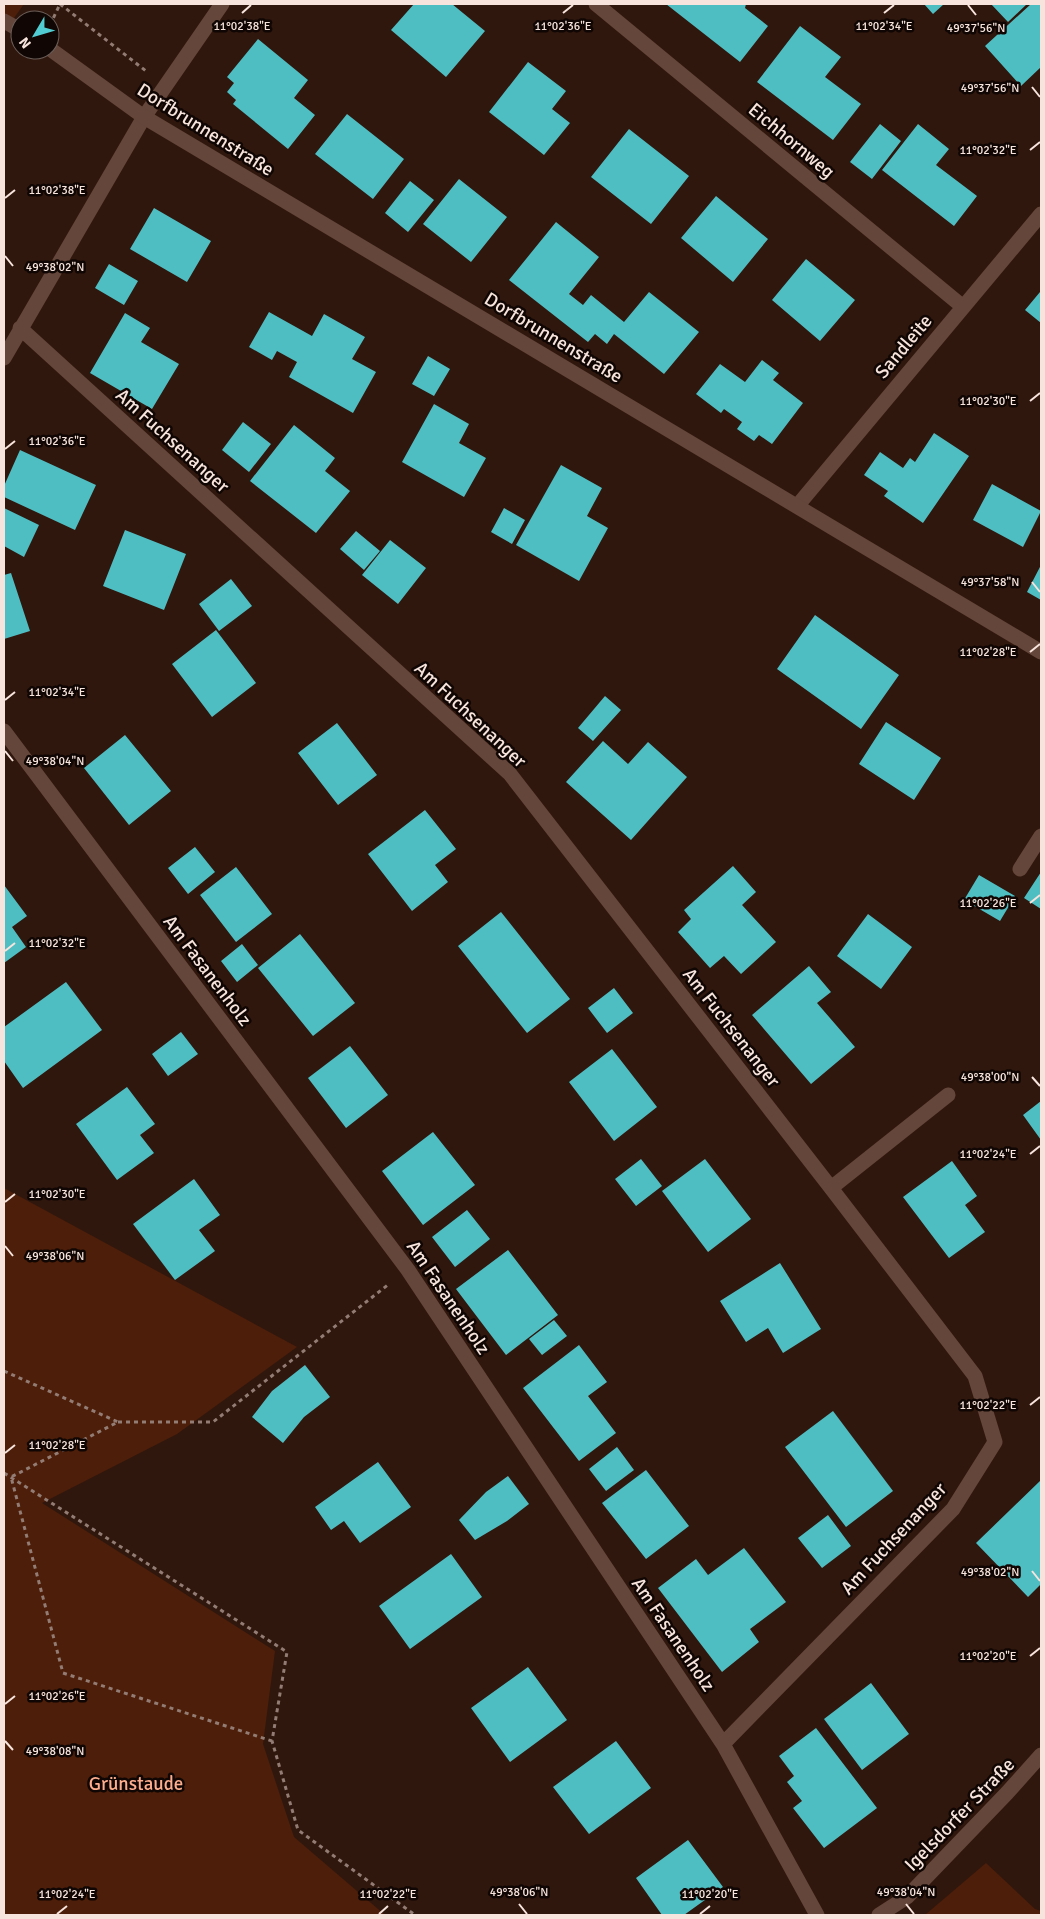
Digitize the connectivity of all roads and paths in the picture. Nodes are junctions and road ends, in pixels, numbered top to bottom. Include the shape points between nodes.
1 (60, 4) edge
2 (222, 4) edge
3 (596, 4) edge
4 (60, 56) edge
5 (165, 86) junction
6 (144, 116) junction
7 (1041, 214) edge
8 (962, 306) junction
9 (20, 328) junction
10 (4, 358) edge
11 (798, 505) junction
12 (1041, 652) edge
13 (4, 731) edge
14 (1041, 836) edge
15 (1020, 869) dead end
16 (948, 1094) dead end
17 (831, 1188) junction
18 (408, 1270) junction
19 (4, 1371) edge
20 (118, 1422) junction
21 (4, 1473) edge
22 (11, 1477) junction
23 (272, 1741) junction
24 (723, 1744) junction
25 (1041, 1755) edge
26 (416, 1915) edge
27 (817, 1915) edge
28 (879, 1915) edge

1 - 5 path
2 - 5 street
3 - 8 street, Eichhornweg
4 - 6 street, Dorfbrunnenstraße
5 - 6 street
6 - 9 street
6 - 11 street, Dorfbrunnenstraße
7 - 8 street, Sandleite
8 - 11 street, Sandleite
9 - 10 street
9 - 17 street, Am Fuchsenanger via 510,774
11 - 12 street, Dorfbrunnenstraße
13 - 18 street, Am Fasanenholz
14 - 15 street
16 - 17 street
17 - 24 street, Am Fuchsenanger via 975,1376 995,1442 953,1509
18 - 20 path via 214,1422
18 - 24 street, Am Fasanenholz
19 - 20 path
20 - 22 path
21 - 22 path
22 - 23 path via 287,1652
22 - 23 path via 63,1673
23 - 26 path via 298,1830
24 - 27 street, Am Fasanenholz
25 - 28 street, Igelsdorfer Straße via 906,1897

